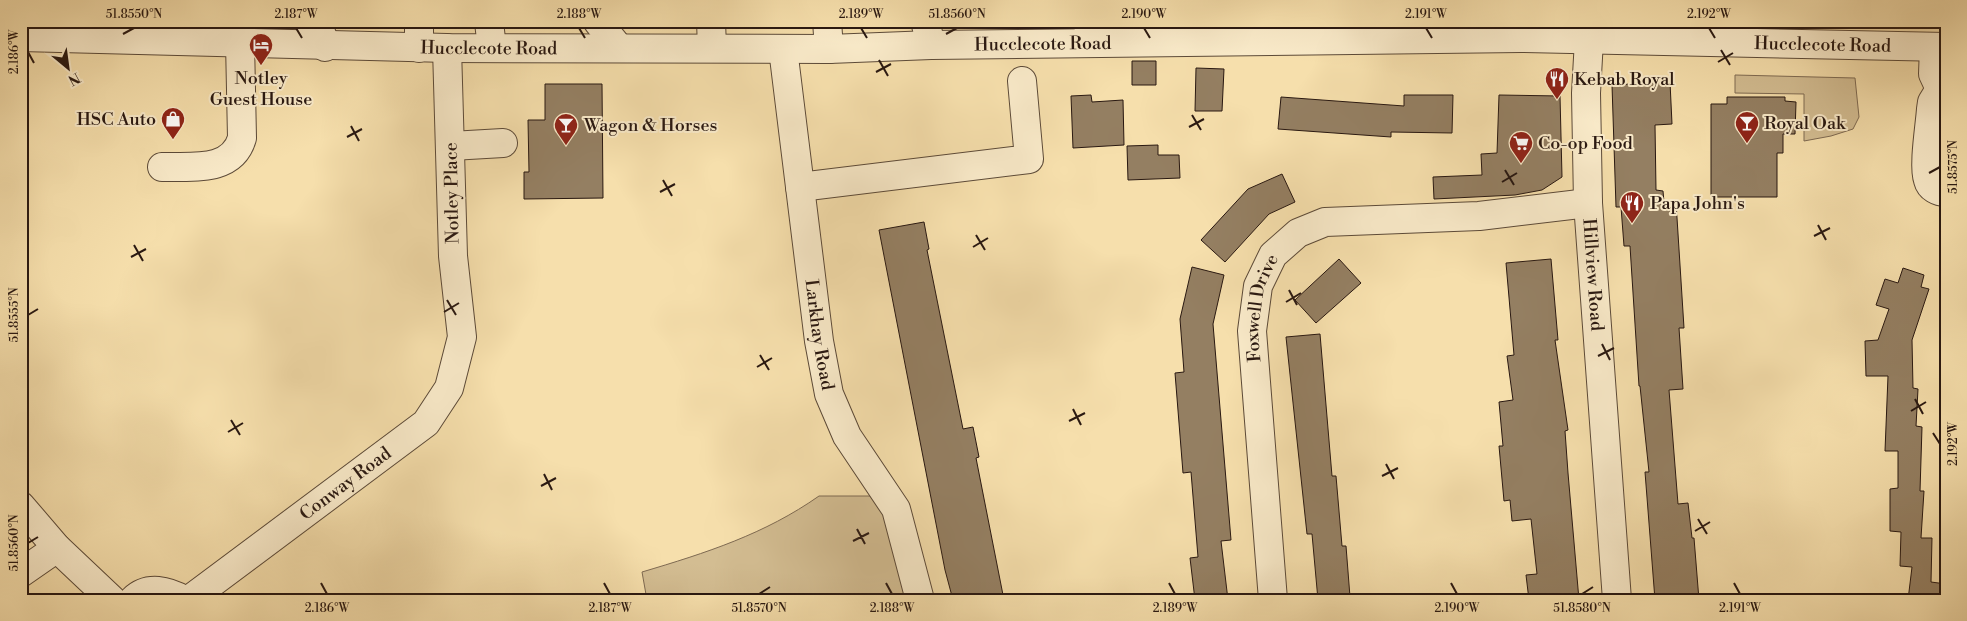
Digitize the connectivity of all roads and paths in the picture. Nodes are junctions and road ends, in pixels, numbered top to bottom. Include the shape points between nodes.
1 (308, 21) edge
2 (711, 21) edge
3 (827, 21) edge
4 (598, 22) edge
5 (114, 30) edge
6 (1423, 30) edge
7 (1092, 32) edge
8 (928, 33) edge
9 (419, 34) edge
10 (491, 35) edge
11 (21, 37) edge
12 (1589, 40) junction
13 (240, 42) junction
14 (325, 47) junction
15 (1940, 47) edge
16 (447, 48) junction
17 (619, 48) junction
18 (712, 48) junction
19 (783, 49) junction
20 (830, 49) junction
21 (1022, 81) dead end
22 (1943, 91) edge
23 (503, 143) dead end
24 (451, 146) junction
25 (162, 167) dead end
26 (800, 187) junction
27 (1946, 192) edge
28 (1588, 202) junction
29 (462, 337) joint
30 (21, 506) edge
31 (57, 548) junction
32 (21, 573) edge
33 (112, 600) edge
34 (133, 600) edge
35 (184, 600) edge
36 (190, 600) edge
37 (920, 600) edge
38 (1273, 600) edge
39 (1617, 600) edge

1 - 14 street via 322,35
2 - 18 street
3 - 20 street
4 - 17 street
5 - 11 street, Hucclecote Road
5 - 13 street, Hucclecote Road
6 - 7 street, Hucclecote Road
6 - 12 street, Hucclecote Road
7 - 8 street, Hucclecote Road
8 - 20 street, Hucclecote Road
9 - 14 street, Hucclecote Road
9 - 16 street, Hucclecote Road
10 - 16 street, Hucclecote Road
10 - 17 street, Hucclecote Road
12 - 15 street, Hucclecote Road
12 - 28 street, Hillview Road via 1586,111
13 - 14 street, Hucclecote Road
13 - 25 street via 240,147 226,161 216,164
15 - 22 street via 1933,74
16 - 24 street, Notley Place
17 - 18 street, Hucclecote Road
18 - 19 street, Hucclecote Road
19 - 20 street, Hucclecote Road
19 - 26 street, Larkhay Road
21 - 26 street via 1029,159
22 - 27 street via 1932,102 1926,172 1930,186
23 - 24 street
24 - 29 street, Notley Place via 453,256
26 - 37 street, Larkhay Road via 829,394 847,436 896,510
28 - 38 street, Foxwell Drive via 1486,216 1325,222 1298,233 1273,255 1258,286 1252,331
28 - 39 street, Hillview Road
29 - 36 street, Conway Road via 449,388 426,423
30 - 31 street
31 - 32 street
31 - 33 street
34 - 35 street via 152,591 168,591

